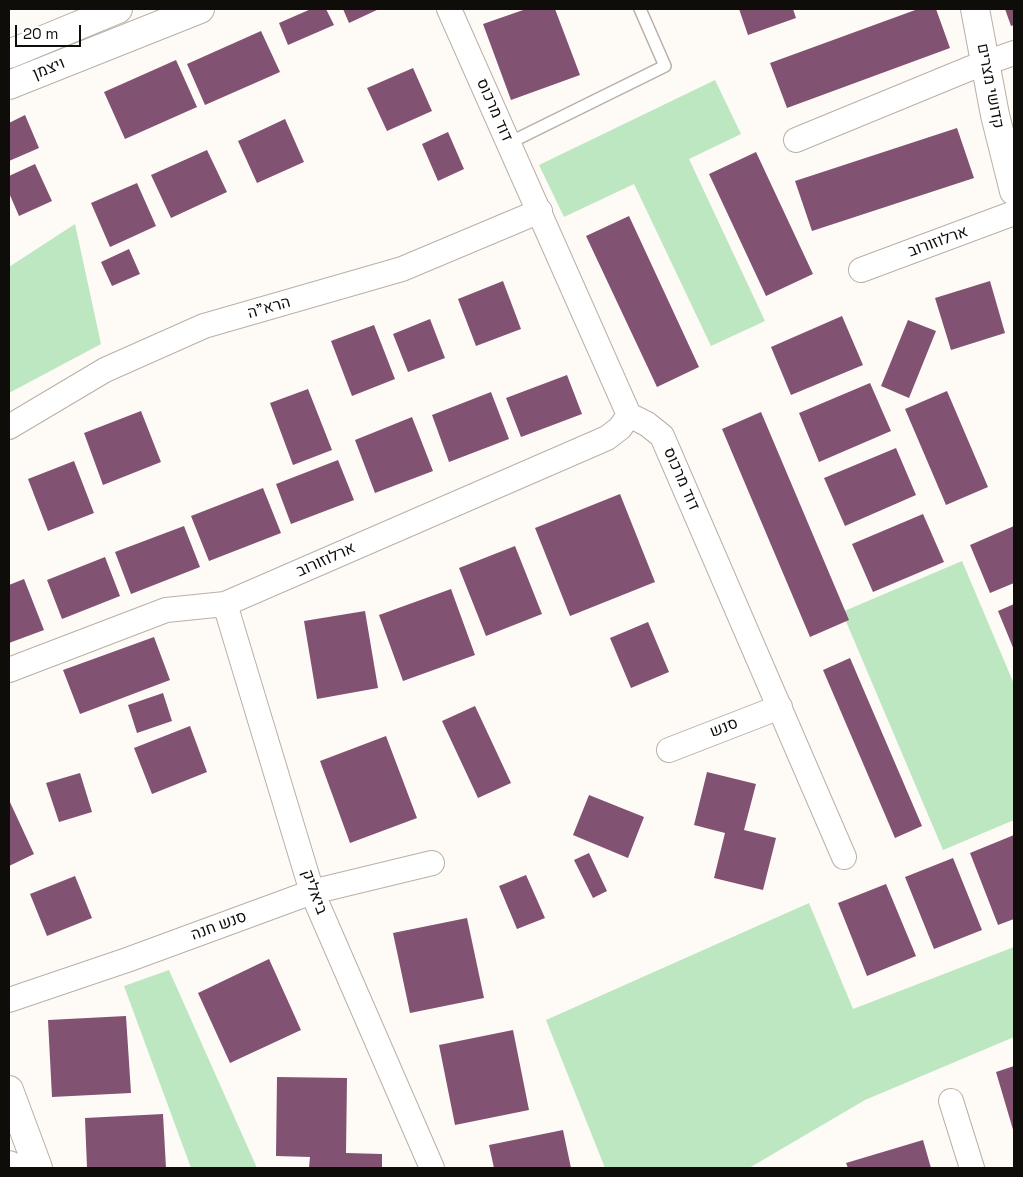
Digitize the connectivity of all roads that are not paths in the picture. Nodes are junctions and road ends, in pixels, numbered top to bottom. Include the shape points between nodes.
1 (118, 9) edge
2 (200, 9) edge
3 (449, 9) edge
4 (640, 9) edge
5 (975, 9) edge
6 (1014, 53) edge
7 (9, 54) edge
8 (986, 63) junction
9 (9, 85) edge
10 (796, 140) dead end
11 (509, 142) junction
12 (1014, 191) edge
13 (540, 211) junction
14 (1014, 213) edge
15 (861, 270) dead end
16 (629, 415) junction
17 (9, 427) edge
18 (225, 604) junction
19 (9, 670) edge
20 (780, 707) junction
21 (669, 750) dead end
22 (844, 857) dead end
23 (432, 863) dead end
24 (312, 892) junction
25 (9, 1000) edge
26 (9, 1090) edge
27 (951, 1101) dead end
28 (38, 1168) edge
29 (432, 1168) edge
30 (972, 1168) edge

1 - 7 street
2 - 9 street, ויצמן
3 - 11 street, דוד מרכוס
4 - 11 lane via 665,66
5 - 8 street, קדושי מצרים
6 - 8 street
8 - 10 street
8 - 12 street, קדושי מצרים
11 - 13 street, דוד מרכוס
13 - 16 street, דוד מרכוס
13 - 17 street, הרא"ה via 402,269 204,326 105,370
14 - 15 street, ארלוזורוב
16 - 18 street, ארלוזורוב via 607,438
16 - 20 street, דוד מרכוס via 662,436
18 - 19 street, ארלוזורוב via 166,610
18 - 24 street, ביאליק
20 - 21 street, סנש
20 - 22 street, דוד מרכוס
23 - 24 street, סנש חנה
24 - 25 street, סנש חנה
24 - 29 street, ביאליק
26 - 28 street
27 - 30 street

